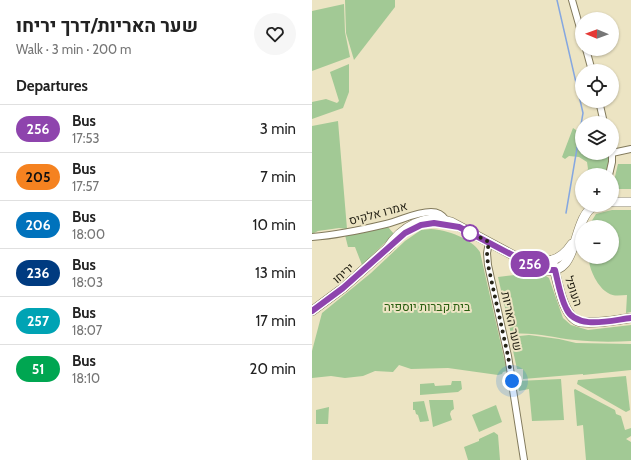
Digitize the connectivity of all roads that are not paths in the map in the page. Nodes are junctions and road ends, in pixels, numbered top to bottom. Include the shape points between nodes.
1 (572, 0) edge
2 (575, 12) edge
3 (631, 149) edge
4 (619, 152) edge
5 (619, 202) edge
6 (631, 202) edge
7 (588, 212) edge
8 (446, 220) junction
9 (459, 227) junction
10 (312, 237) edge
11 (489, 242) junction
12 (387, 249) junction
13 (554, 265) junction
14 (312, 311) edge
15 (631, 318) edge
16 (512, 381) dead end
17 (513, 390) dead end
18 (524, 460) edge

1 - 2 street
3 - 4 street
5 - 6 main road
7 - 13 main road via 575,240
8 - 9 main road, יריחו
8 - 10 street, אמרו אלקיס via 439,213 425,213 345,233
8 - 12 main road, יריחו via 416,222 396,237
9 - 11 main road, יריחו
9 - 12 main road, יריחו via 434,223 421,225 405,233
11 - 13 main road, יריחו via 510,253
11 - 16 street, שער האריות via 488,265
12 - 14 main road, יריחו via 343,288
13 - 15 main road, העופל via 566,309 574,319 587,322
17 - 18 street

